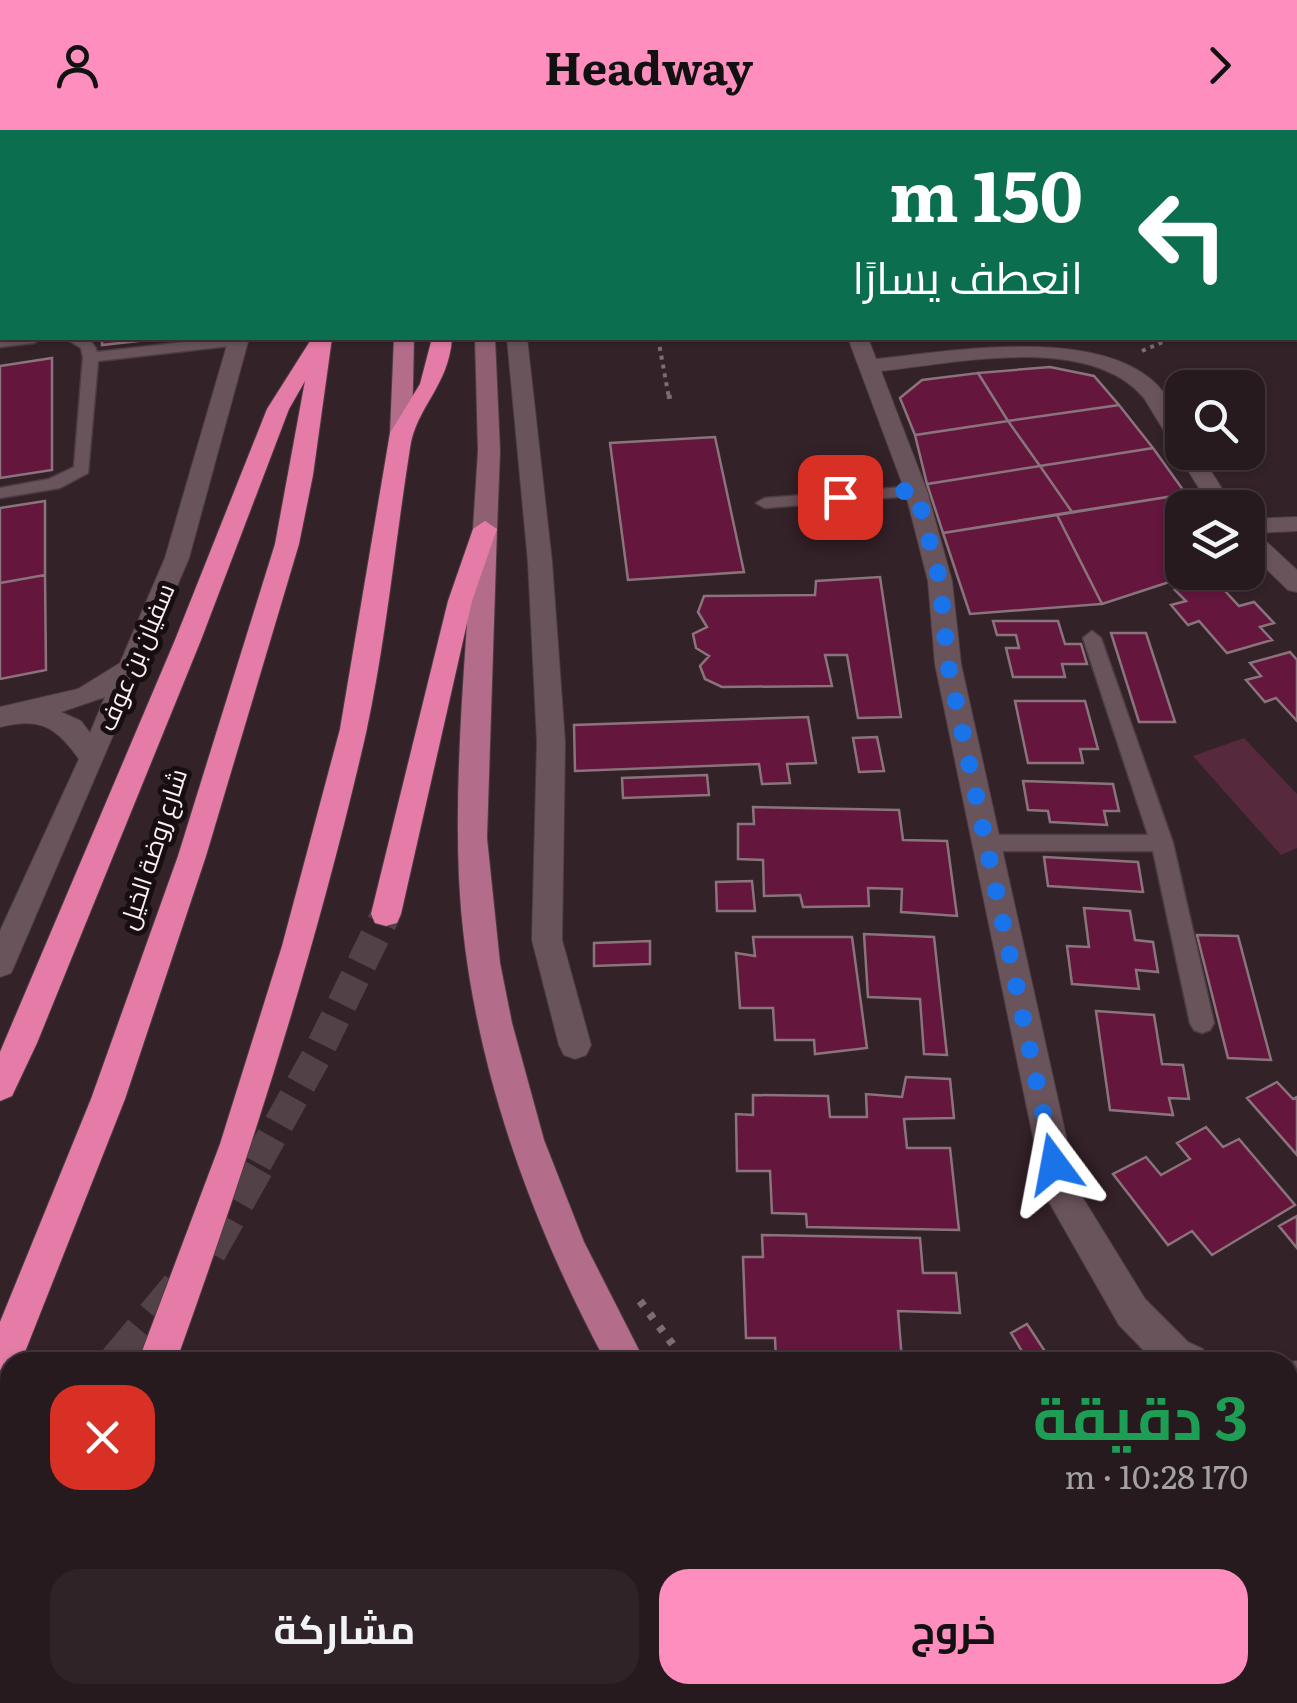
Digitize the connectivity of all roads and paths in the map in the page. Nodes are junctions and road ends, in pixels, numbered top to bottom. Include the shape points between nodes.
1 (77, 340) edge
2 (230, 340) edge
3 (238, 340) edge
4 (321, 340) edge
5 (322, 340) edge
6 (404, 340) edge
7 (442, 340) edge
8 (486, 340) edge
9 (517, 340) edge
10 (658, 340) edge
11 (859, 340) edge
12 (91, 357) junction
13 (872, 366) junction
14 (670, 400) dead end
15 (1165, 417) edge
16 (401, 433) junction
17 (916, 490) junction
18 (0, 493) edge
19 (765, 504) dead end
20 (1297, 524) edge
21 (1265, 525) edge
22 (485, 530) junction
23 (1265, 554) edge
24 (1297, 584) edge
25 (1092, 638) dead end
26 (132, 668) junction
27 (32, 711) junction
28 (0, 716) edge
29 (93, 758) junction
30 (1162, 842) junction
31 (984, 843) junction
32 (386, 914) tunnel mouth
33 (0, 964) edge
34 (1202, 1022) dead end
35 (575, 1046) dead end
36 (0, 1086) edge
37 (6, 1352) edge
38 (161, 1352) edge
39 (620, 1352) edge
40 (1171, 1352) edge

1 - 12 lane
2 - 12 lane
3 - 26 street, سفيان بن عوف via 177,558
4 - 36 highway via 278,409
5 - 37 highway, شارع روضة الخيل via 287,544 192,856 108,1099
6 - 16 main road
7 - 16 highway via 431,384
8 - 22 street
9 - 35 street via 551,742 547,940
10 - 14 path
11 - 13 street
12 - 18 lane via 82,469 54,484
13 - 15 street via 1042,352 1096,358 1147,388
13 - 17 street
16 - 38 highway via 353,729 302,928 237,1144
17 - 19 lane
17 - 31 street via 940,581 948,664
20 - 21 street
22 - 32 highway via 460,602
22 - 39 main road via 476,900 495,1022 522,1132 585,1290
23 - 24 street
25 - 30 lane
26 - 27 street via 86,697
26 - 29 street, سفيان بن عوف
27 - 28 street
27 - 29 street via 72,728
29 - 33 street, سفيان بن عوف
30 - 31 lane
30 - 34 lane
31 - 40 street via 1062,1195 1132,1312

